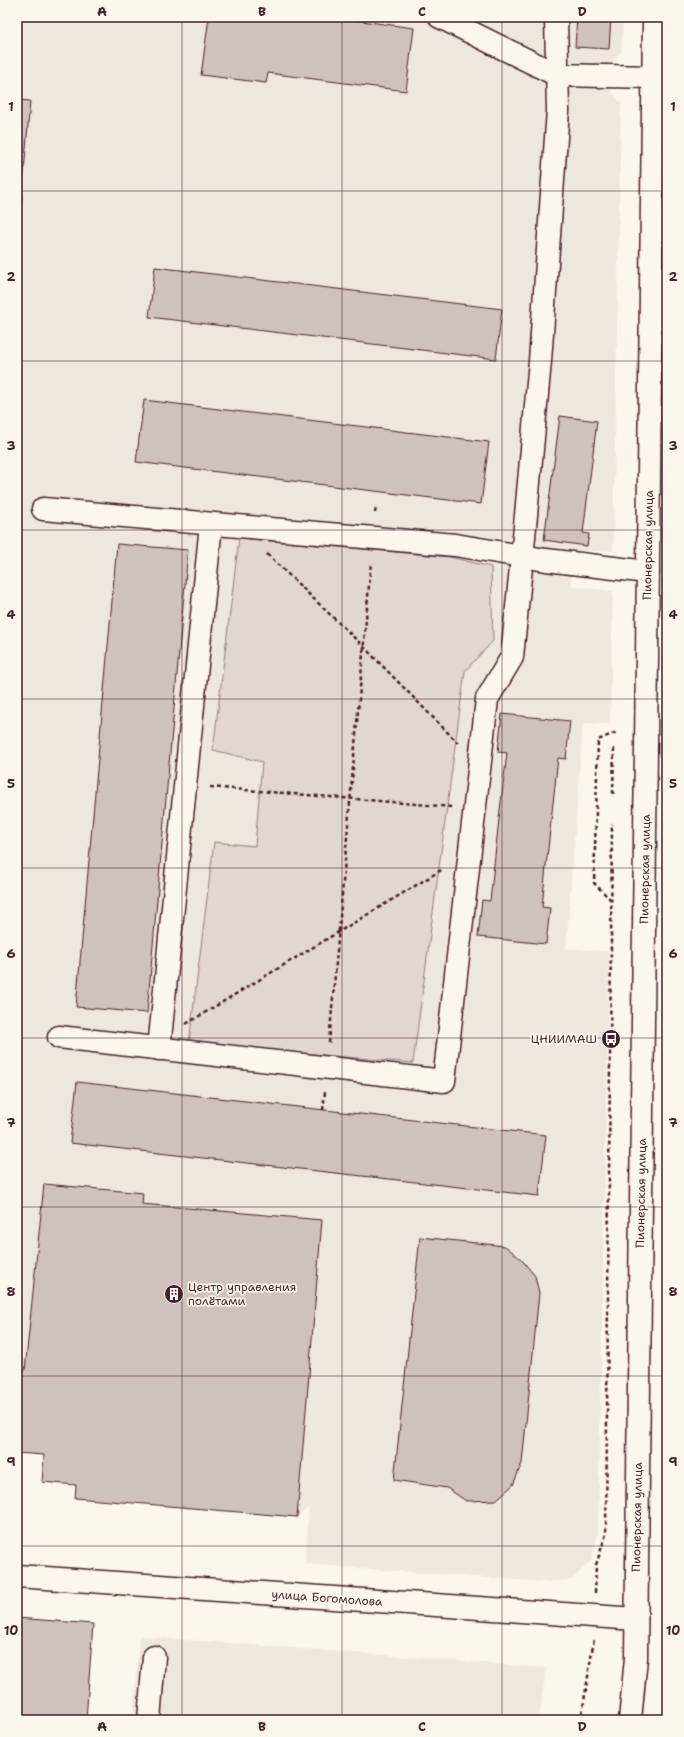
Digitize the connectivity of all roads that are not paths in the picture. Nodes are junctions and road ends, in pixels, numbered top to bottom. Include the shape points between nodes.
1 (440, 17) edge
2 (556, 17) edge
3 (654, 17) edge
4 (556, 75) junction
5 (653, 77) junction
6 (658, 404) edge
7 (43, 509) dead end
8 (211, 524) junction
9 (522, 557) junction
10 (648, 572) junction
11 (59, 1038) dead end
12 (159, 1045) junction
13 (17, 1576) edge
14 (636, 1619) junction
15 (154, 1657) dead end
16 (149, 1720) edge
17 (630, 1720) edge

1 - 4 main road
2 - 4 main road
3 - 5 main road, Пионерская улица
4 - 5 main road
4 - 9 main road via 558,110 540,361
5 - 6 main road, Пионерская улица
6 - 10 main road, Пионерская улица
7 - 8 main road
8 - 9 main road via 455,546
8 - 12 main road
9 - 10 main road
9 - 12 main road via 512,657 487,699 444,1081
10 - 14 main road, Пионерская улица
11 - 12 main road
13 - 14 main road, улица Богомолова
14 - 17 main road, Пионерская улица
15 - 16 main road

